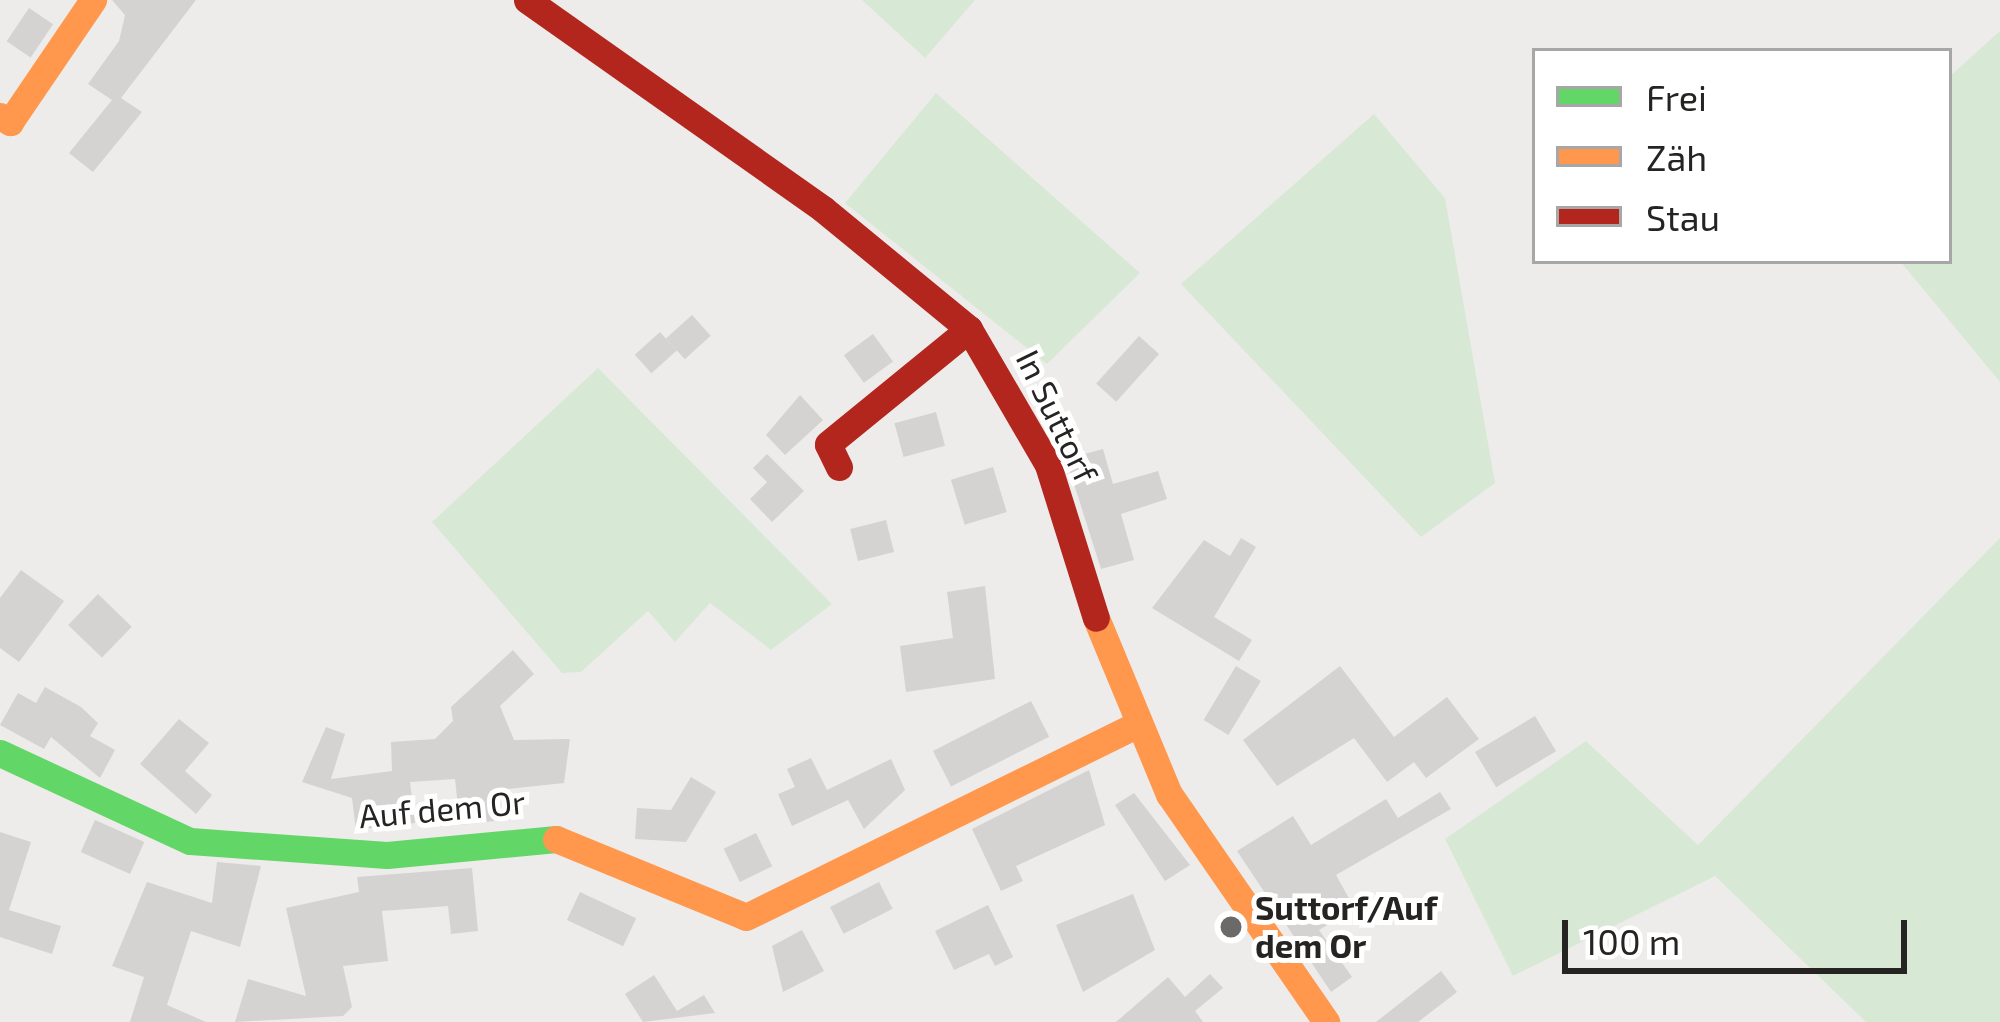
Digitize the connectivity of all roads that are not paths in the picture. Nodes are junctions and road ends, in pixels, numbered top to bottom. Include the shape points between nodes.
1 (93, 0) edge
2 (527, 0) edge
3 (0, 116) edge
4 (969, 329) junction
5 (839, 467) dead end
6 (1136, 725) junction
7 (0, 753) edge
8 (1326, 1022) edge

1 - 3 street via 10,122
2 - 4 street, In Suttorf via 823,209
4 - 5 street via 828,444
4 - 6 street, In Suttorf via 1048,465
6 - 7 street, Auf dem Or via 746,917 567,838 387,855 190,841
6 - 8 street, In Suttorf via 1201,846

